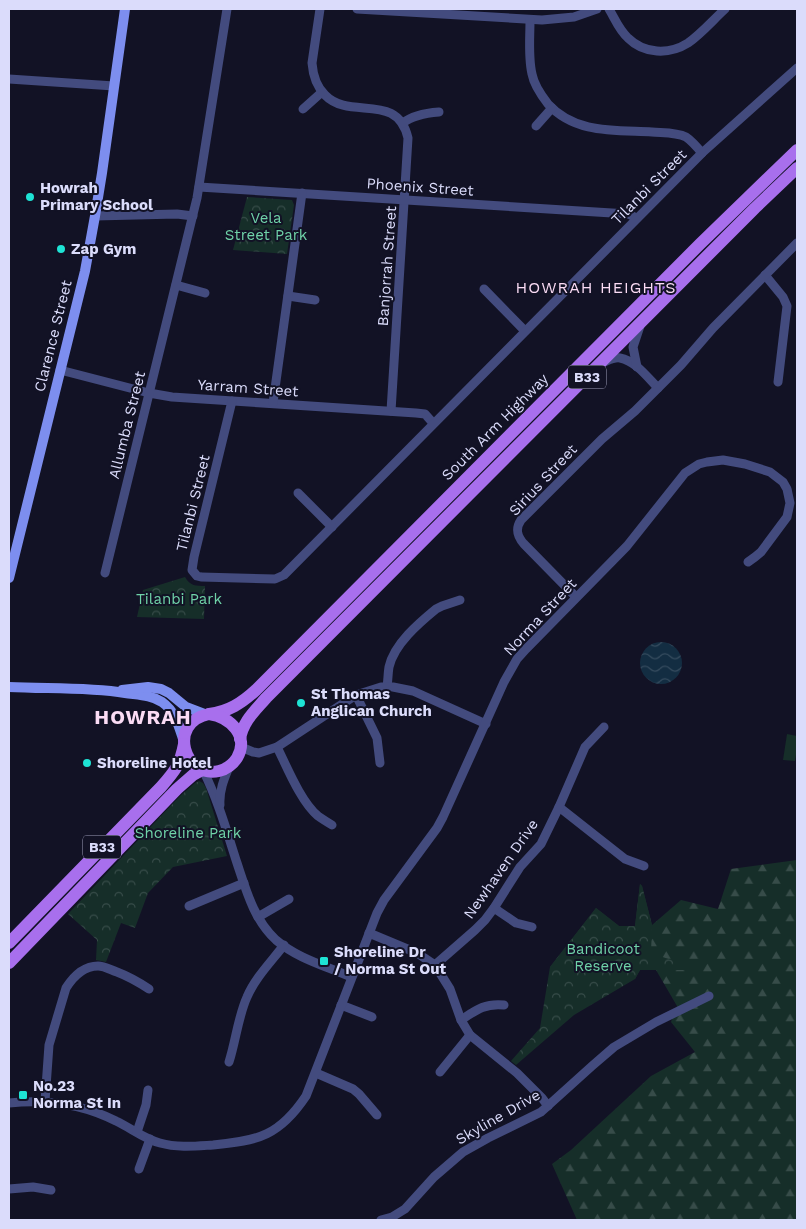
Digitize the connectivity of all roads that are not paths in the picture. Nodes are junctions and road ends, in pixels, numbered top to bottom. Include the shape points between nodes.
1 (125, 9) edge
2 (227, 9) edge
3 (320, 9) edge
4 (357, 9) edge
5 (597, 9) edge
6 (609, 9) edge
7 (725, 9) edge
8 (410, 10) edge
9 (530, 20) junction
10 (797, 68) edge
11 (9, 79) edge
12 (114, 86) junction
13 (322, 92) junction
14 (552, 108) junction
15 (303, 109) dead end
16 (439, 112) dead end
17 (403, 123) junction
18 (536, 126) dead end
19 (797, 150) edge
20 (702, 153) junction
21 (797, 168) edge
22 (199, 186) junction
23 (302, 193) junction
24 (405, 200) junction
25 (95, 216) junction
26 (193, 216) junction
27 (637, 218) junction
28 (797, 243) edge
29 (765, 275) junction
30 (176, 285) junction
31 (484, 289) dead end
32 (205, 293) dead end
33 (288, 296) junction
34 (315, 300) dead end
35 (640, 323) junction
36 (525, 331) junction
37 (601, 363) junction
38 (637, 367) junction
39 (60, 370) junction
40 (778, 382) dead end
41 (658, 388) junction
42 (149, 393) junction
43 (232, 401) junction
44 (273, 403) junction
45 (391, 411) junction
46 (433, 423) junction
47 (298, 493) dead end
48 (332, 527) junction
49 (748, 562) dead end
50 (104, 573) dead end
51 (9, 578) edge
52 (576, 597) junction
53 (460, 600) dead end
54 (9, 687) edge
55 (388, 687) junction
56 (113, 691) junction
57 (356, 695) junction
58 (208, 714) junction
59 (486, 724) junction
60 (604, 727) dead end
61 (184, 743) junction
62 (241, 743) junction
63 (277, 747) junction
64 (380, 763) dead end
65 (229, 767) junction
66 (202, 770) junction
67 (559, 808) junction
68 (220, 811) junction
69 (332, 825) dead end
70 (644, 866) dead end
71 (244, 883) junction
72 (289, 899) dead end
73 (189, 906) dead end
74 (494, 908) junction
75 (258, 917) junction
76 (532, 927) dead end
77 (369, 933) junction
78 (9, 944) edge
79 (284, 945) junction
80 (9, 962) edge
81 (435, 965) junction
82 (351, 977) junction
83 (149, 989) dead end
84 (709, 996) dead end
85 (341, 1005) junction
86 (504, 1005) dead end
87 (372, 1017) dead end
88 (461, 1020) junction
89 (470, 1036) junction
90 (229, 1062) dead end
91 (440, 1072) dead end
92 (316, 1073) junction
93 (148, 1090) dead end
94 (45, 1102) junction
95 (9, 1103) edge
96 (548, 1106) junction
97 (377, 1115) dead end
98 (137, 1132) junction
99 (150, 1139) junction
100 (139, 1169) dead end
101 (9, 1190) edge
102 (51, 1190) dead end
103 (381, 1220) edge

1 - 12 main road, Clarence Street
2 - 22 street, Allumba Street
3 - 13 street via 312,63 314,79
4 - 8 street
5 - 9 street via 574,17
6 - 7 street via 635,44 665,52 690,41
8 - 9 street
9 - 14 street via 532,75
10 - 20 street, Tilanbi Street
11 - 12 street
12 - 25 main road, Clarence Street
13 - 15 street
13 - 17 street via 340,105 385,110
14 - 18 street
14 - 20 street via 571,122 588,128 680,135
16 - 17 street
17 - 24 street, Banjorrah Street via 408,138
19 - 58 main road, South Arm Highway / B33 via 256,690 223,712
20 - 27 street, Tilanbi Street
21 - 35 main road, South Arm Highway / B33
22 - 23 street, Phoenix Street
22 - 26 street, Allumba Street
23 - 24 street, Phoenix Street
23 - 33 street
24 - 27 street, Phoenix Street via 628,214
24 - 45 street, Banjorrah Street
25 - 26 street
25 - 39 main road, Clarence Street
26 - 30 street, Allumba Street
27 - 36 street, Tilanbi Street
28 - 29 street, Sirius Street
29 - 40 street via 787,306
29 - 41 street, Sirius Street
30 - 32 street
30 - 42 street, Allumba Street
31 - 36 street
33 - 34 street
33 - 44 street
35 - 37 main road, South Arm Highway / B33
35 - 38 street via 633,347
36 - 46 street, Tilanbi Street
37 - 38 street via 620,358
37 - 62 main road, South Arm Highway / B33 via 266,698 244,724
38 - 41 street
39 - 42 street, Yarram Street
39 - 51 main road, Clarence Street
41 - 52 street, Sirius Street via 597,443 518,524 517,534 524,544
42 - 43 street, Yarram Street
42 - 50 street, Allumba Street
43 - 44 street, Yarram Street
43 - 48 street, Tilanbi Street via 192,566 194,573 206,578 279,578
44 - 45 street, Yarram Street
45 - 46 street, Yarram Street via 425,414
46 - 48 street, Tilanbi Street
47 - 48 street
49 - 52 street, Norma Street via 761,552 786,517 790,503 787,489 770,472 733,461 707,462 685,473 635,537
52 - 59 street, Norma Street via 517,659
53 - 55 street via 436,609 404,640 391,661
54 - 56 main road
55 - 57 street
55 - 59 street via 413,691
56 - 58 main road via 156,688 169,693 186,707
56 - 61 main road via 148,696 161,702 175,717
57 - 63 street
57 - 64 street via 377,738
58 - 61 main road, B33 via 191,723
58 - 62 main road via 230,722
59 - 77 street, Norma Street via 437,828 384,900
60 - 67 street, Newhaven Drive via 585,747
61 - 66 main road via 192,762
61 - 78 main road, B33 via 179,763 161,787
62 - 63 street via 258,753
62 - 65 main road, B33 via 236,759
63 - 69 street via 311,809
65 - 66 main road via 215,772
65 - 68 street via 222,783
66 - 68 street
66 - 80 main road, B33 via 177,789
67 - 70 street via 625,859
67 - 74 street, Newhaven Drive via 541,844 520,867
68 - 71 street
71 - 73 street
71 - 75 street
72 - 75 street
74 - 76 street via 516,923
74 - 81 street, Newhaven Drive via 475,930
75 - 79 street
77 - 81 street via 417,953
77 - 82 street, Norma Street
79 - 82 street via 309,960
79 - 90 street via 247,997
81 - 88 street via 450,989
82 - 85 street, Norma Street
83 - 94 street via 135,979 99,966 90,967 74,977 66,988 49,1045
84 - 96 street, Skyline Drive via 614,1047
85 - 87 street
85 - 92 street, Norma Street
86 - 88 street via 482,1007
88 - 89 street
89 - 91 street
89 - 96 street via 517,1073
92 - 97 street via 353,1089
92 - 99 street, Norma Street via 295,1112 281,1126 258,1138 239,1143 192,1146
93 - 98 street
94 - 95 street, Norma Street
94 - 98 street, Norma Street via 91,1110
96 - 103 street, Skyline Drive via 463,1152 405,1209
98 - 99 street, Norma Street
99 - 100 street
101 - 102 street via 33,1187

